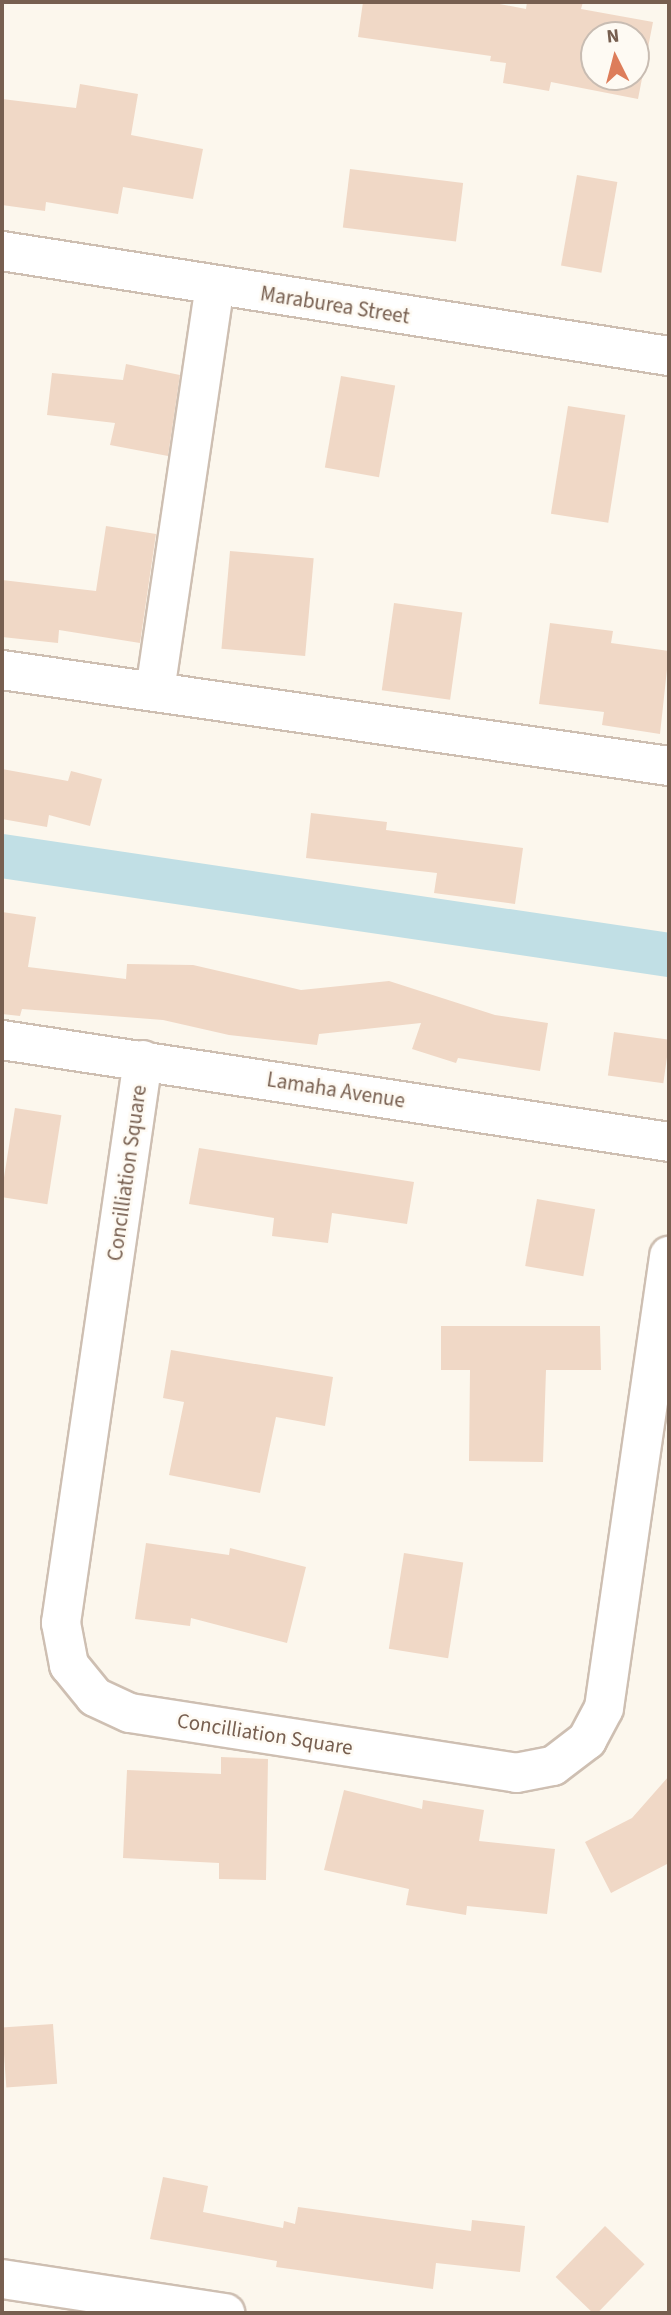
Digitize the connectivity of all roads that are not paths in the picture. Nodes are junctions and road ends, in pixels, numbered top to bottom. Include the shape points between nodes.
1 (2, 251) edge
2 (215, 287) junction
3 (669, 356) edge
4 (2, 670) edge
5 (155, 691) junction
6 (669, 766) edge
7 (2, 1040) edge
8 (143, 1060) junction
9 (669, 1142) edge
10 (669, 1256) edge
11 (2, 2279) edge
12 (225, 2313) edge

1 - 2 street, Maraburea Street
2 - 3 street, Maraburea Street
2 - 5 street
4 - 5 street
5 - 6 street
7 - 8 street, Lamaha Avenue
8 - 9 street, Lamaha Avenue
8 - 10 street, Concilliation Square via 61,1623 69,1665 95,1697 130,1713 516,1773 553,1766 587,1740 604,1708
11 - 12 street

